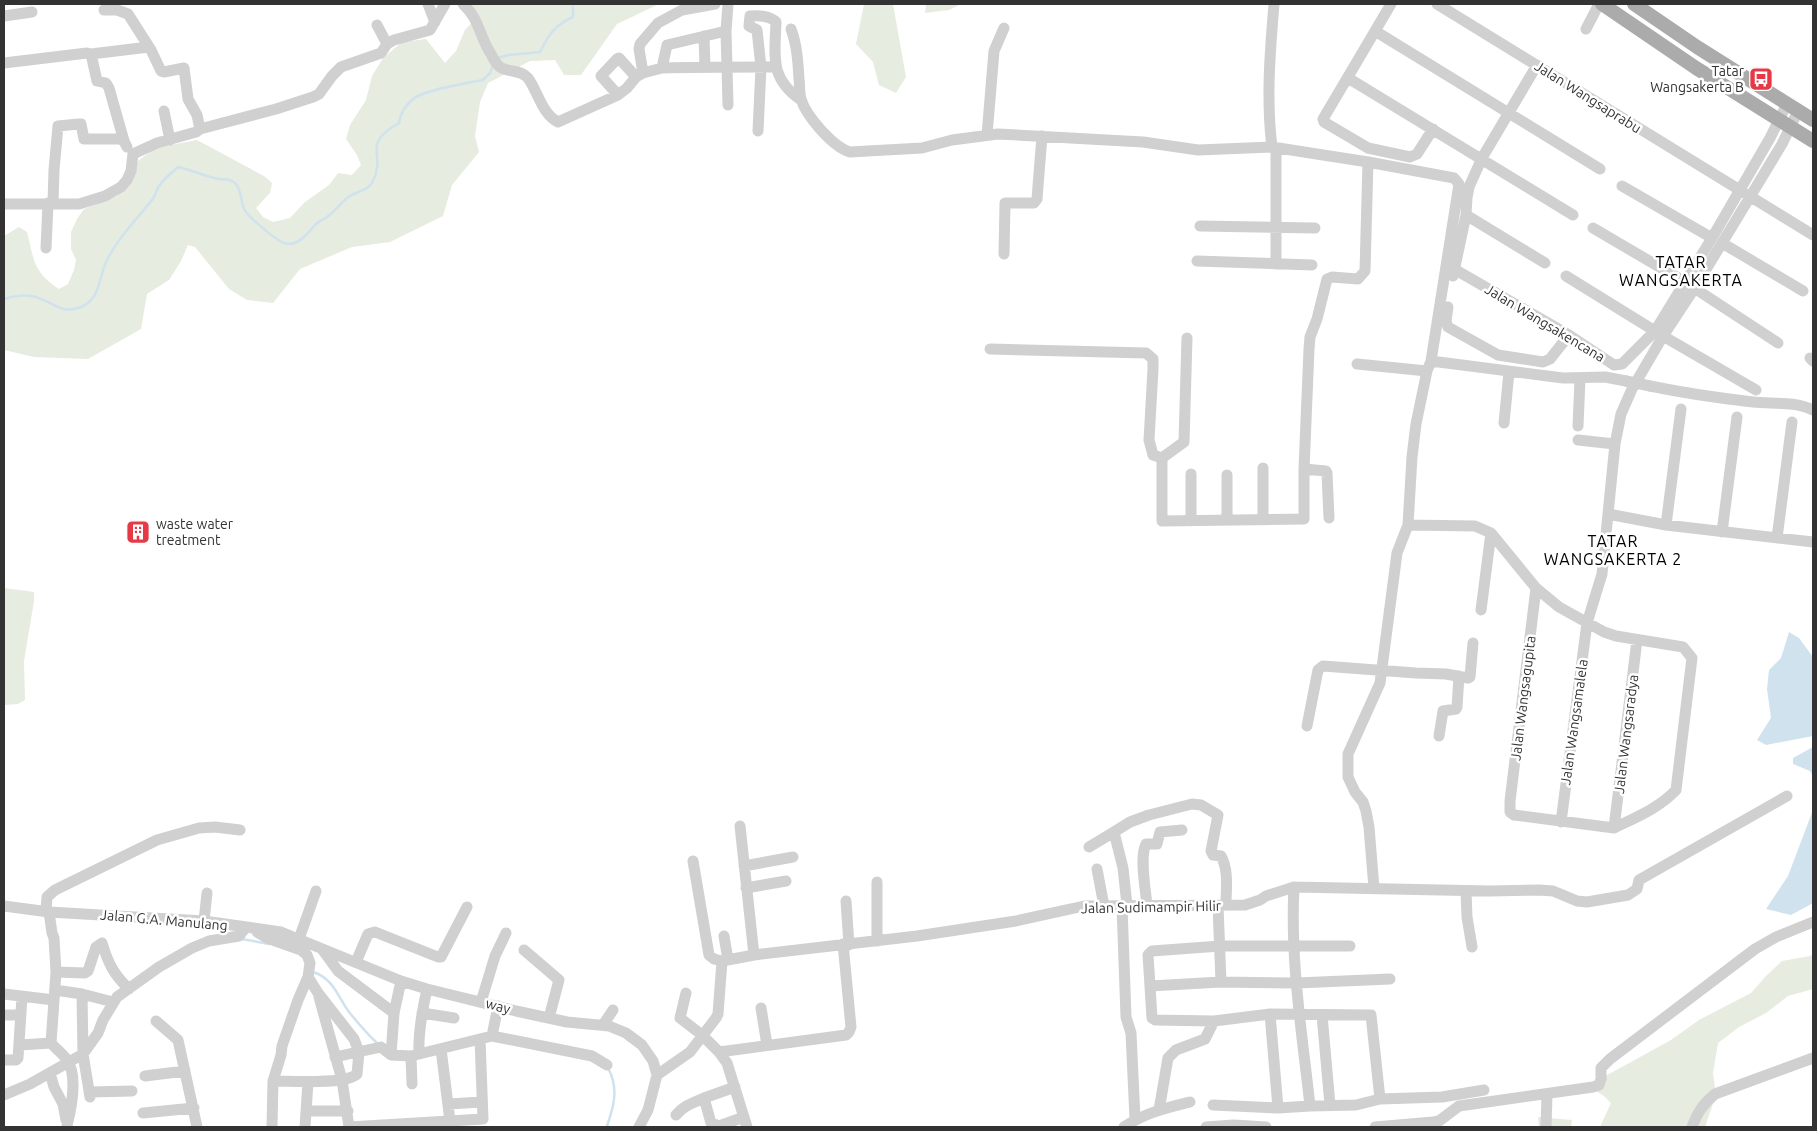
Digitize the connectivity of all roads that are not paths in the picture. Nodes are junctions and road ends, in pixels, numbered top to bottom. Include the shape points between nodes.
1 (428, 4) edge
2 (445, 4) edge
3 (464, 4) edge
4 (715, 4) edge
5 (728, 4) edge
6 (1274, 4) edge
7 (1391, 4) edge
8 (1437, 4) edge
9 (1601, 4) edge
10 (1634, 4) edge
11 (104, 10) dead end
12 (32, 12) dead end
13 (4, 16) edge
14 (435, 22) junction
15 (377, 25) dead end
16 (1004, 28) dead end
17 (791, 29) dead end
18 (1586, 29) dead end
19 (726, 31) junction
20 (1375, 31) junction
21 (704, 36) junction
22 (387, 44) junction
23 (149, 47) junction
24 (91, 54) junction
25 (4, 63) edge
26 (1537, 65) junction
27 (705, 67) junction
28 (728, 67) junction
29 (761, 67) junction
30 (775, 67) junction
31 (662, 68) junction
32 (640, 75) junction
33 (1348, 78) junction
34 (618, 95) junction
35 (801, 100) junction
36 (728, 105) dead end
37 (1792, 108) junction
38 (164, 111) dead end
39 (1509, 113) junction
40 (1813, 120) edge
41 (1784, 124) junction
42 (200, 129) junction
43 (1433, 129) junction
44 (758, 131) dead end
45 (987, 135) junction
46 (1042, 136) junction
47 (1770, 138) junction
48 (170, 140) junction
49 (124, 141) junction
50 (1813, 142) edge
51 (1782, 144) junction
52 (1274, 148) junction
53 (133, 154) junction
54 (1482, 158) junction
55 (1368, 162) junction
56 (1600, 169) dead end
57 (1622, 186) dead end
58 (1739, 190) junction
59 (1749, 197) junction
60 (51, 203) junction
61 (4, 204) edge
62 (1466, 215) junction
63 (1573, 215) dead end
64 (1200, 226) dead end
65 (1276, 228) junction
66 (1316, 228) dead end
67 (1593, 228) dead end
68 (1813, 235) edge
69 (1717, 241) junction
70 (46, 248) dead end
71 (1004, 254) dead end
72 (1196, 261) dead end
73 (1276, 264) junction
74 (1545, 264) dead end
75 (1312, 265) dead end
76 (1454, 269) junction
77 (1566, 276) dead end
78 (1690, 285) junction
79 (1803, 291) dead end
80 (1659, 333) junction
81 (1569, 335) junction
82 (1187, 338) dead end
83 (1778, 343) dead end
84 (990, 349) dead end
85 (1357, 364) dead end
86 (1429, 366) junction
87 (1509, 372) junction
88 (1580, 378) junction
89 (1756, 390) dead end
90 (1681, 408) dead end
91 (1813, 410) edge
92 (1737, 417) dead end
93 (1792, 422) dead end
94 (1504, 423) dead end
95 (1578, 426) dead end
96 (1578, 440) dead end
97 (1615, 444) junction
98 (1162, 458) junction
99 (1263, 468) dead end
100 (1304, 468) junction
101 (1191, 474) dead end
102 (1227, 475) dead end
103 (1608, 514) junction
104 (1329, 518) dead end
105 (1227, 520) junction
106 (1263, 520) junction
107 (1191, 521) junction
108 (1412, 525) junction
109 (1666, 525) junction
110 (1722, 532) junction
111 (1490, 533) junction
112 (1777, 538) junction
113 (1813, 542) edge
114 (1536, 588) junction
115 (1481, 610) dead end
116 (1587, 623) junction
117 (1637, 640) junction
118 (1473, 643) dead end
119 (1382, 669) junction
120 (1459, 676) junction
121 (1307, 726) dead end
122 (1439, 736) dead end
123 (1787, 796) dead end
124 (1560, 822) junction
125 (740, 826) dead end
126 (1614, 828) junction
127 (240, 830) dead end
128 (1182, 830) dead end
129 (1114, 832) junction
130 (1089, 848) dead end
131 (793, 857) dead end
132 (693, 861) dead end
133 (744, 866) junction
134 (1097, 869) dead end
135 (786, 882) dead end
136 (877, 882) dead end
137 (1294, 887) junction
138 (746, 888) junction
139 (1374, 888) junction
140 (316, 891) dead end
141 (1466, 891) junction
142 (207, 893) dead end
143 (846, 901) dead end
144 (1124, 905) junction
145 (4, 906) edge
146 (1104, 906) junction
147 (1147, 906) junction
148 (1222, 906) junction
149 (467, 907) dead end
150 (48, 912) junction
151 (204, 921) junction
152 (1813, 922) edge
153 (250, 928) junction
154 (506, 933) dead end
155 (724, 936) dead end
156 (299, 938) junction
157 (877, 941) junction
158 (846, 945) junction
159 (1220, 946) junction
160 (1350, 946) dead end
161 (1294, 947) junction
162 (1472, 947) dead end
163 (322, 948) junction
164 (524, 950) dead end
165 (754, 955) junction
166 (725, 960) junction
167 (356, 962) junction
168 (56, 972) junction
169 (308, 977) junction
170 (1390, 979) dead end
171 (401, 981) junction
172 (1220, 982) junction
173 (1297, 982) junction
174 (1150, 986) junction
175 (129, 989) junction
176 (427, 989) junction
177 (318, 993) junction
178 (686, 993) dead end
179 (4, 994) edge
180 (82, 994) junction
181 (55, 995) junction
182 (22, 996) junction
183 (113, 1002) junction
184 (481, 1002) junction
185 (498, 1006) junction
186 (761, 1008) dead end
187 (613, 1010) dead end
188 (394, 1013) junction
189 (422, 1013) junction
190 (1270, 1014) junction
191 (4, 1015) edge
192 (22, 1015) junction
193 (1300, 1015) junction
194 (1322, 1015) junction
195 (454, 1018) dead end
196 (549, 1018) junction
197 (156, 1021) dead end
198 (1214, 1021) junction
199 (603, 1025) junction
200 (702, 1035) junction
201 (492, 1036) junction
202 (480, 1039) junction
203 (50, 1043) junction
204 (767, 1045) junction
205 (20, 1046) junction
206 (441, 1049) junction
207 (359, 1052) junction
208 (719, 1052) junction
209 (391, 1054) junction
210 (415, 1055) junction
211 (335, 1057) junction
212 (84, 1058) junction
213 (1813, 1058) edge
214 (4, 1060) edge
215 (607, 1065) dead end
216 (70, 1067) junction
217 (185, 1071) junction
218 (49, 1074) junction
219 (657, 1075) junction
220 (145, 1076) dead end
221 (342, 1080) junction
222 (272, 1081) junction
223 (308, 1082) junction
224 (412, 1084) dead end
225 (735, 1087) junction
226 (1484, 1090) dead end
227 (132, 1091) dead end
228 (4, 1095) edge
229 (1547, 1095) junction
230 (704, 1098) junction
231 (1380, 1098) junction
232 (482, 1102) junction
233 (1190, 1102) dead end
234 (448, 1104) junction
235 (1213, 1105) dead end
236 (1330, 1105) junction
237 (1310, 1106) junction
238 (194, 1108) junction
239 (1278, 1108) junction
240 (1159, 1110) junction
241 (348, 1111) junction
242 (306, 1112) junction
243 (143, 1113) dead end
244 (676, 1115) dead end
245 (1135, 1120) junction
246 (450, 1121) junction
247 (745, 1122) edge
248 (67, 1127) edge
249 (198, 1127) edge
250 (272, 1127) edge
251 (306, 1127) edge
252 (349, 1127) edge
253 (639, 1127) edge
254 (1124, 1127) edge
255 (1206, 1127) edge
256 (1266, 1127) edge
257 (1375, 1127) edge
258 (1546, 1127) edge
259 (1692, 1127) edge

1 - 14 street
2 - 14 street
3 - 34 street via 499,66 518,71 526,77 546,112 558,122
4 - 32 street via 682,10 658,23 640,44
5 - 19 street
6 - 52 street via 1268,114
7 - 20 street
8 - 26 street, Jalan Wangsaprabu
9 - 18 street
9 - 41 main road
10 - 37 main road
11 - 23 street via 128,14
12 - 13 street
14 - 22 street via 428,31
15 - 22 street
16 - 45 street via 994,50
17 - 35 street via 797,52
19 - 21 street
19 - 28 street
20 - 33 street
20 - 39 street
21 - 27 street
21 - 31 street via 667,45
22 - 42 street via 380,53 341,67 320,94
23 - 24 street
23 - 42 street via 161,71 184,68 188,99
24 - 25 street
24 - 49 street via 97,81 106,83 109,88
26 - 39 street
26 - 58 street, Jalan Wangsaprabu
27 - 28 street
27 - 31 street
28 - 29 street
28 - 36 street
29 - 30 street
29 - 30 street via 757,30 749,24 752,16 771,18 776,22
29 - 44 street
30 - 35 street via 786,86
31 - 32 street
32 - 34 street
32 - 34 street via 617,59 601,76
33 - 43 street
33 - 43 street via 1324,116 1324,122 1368,148 1410,157 1417,154
35 - 45 street via 828,138 850,152 922,148
37 - 40 main road
37 - 41 street
38 - 48 street
39 - 54 street
39 - 56 street
41 - 47 street
41 - 50 main road
41 - 51 street
42 - 48 street
43 - 54 street
45 - 46 street
46 - 52 street via 1143,142 1198,150
46 - 71 street via 1036,202 1008,202 1004,205
47 - 51 street
47 - 58 street
48 - 53 street
49 - 53 street
49 - 60 street via 85,140 80,124 58,126
51 - 59 street
52 - 55 street
52 - 65 street
53 - 60 street via 127,180 112,194 84,203
54 - 62 street via 1469,187
54 - 63 street
55 - 86 street via 1454,178 1459,184
55 - 100 street via 1365,271 1358,280 1328,279 1310,337
57 - 69 street
58 - 59 street, Jalan Wangsaprabu
58 - 69 street
59 - 68 street, Jalan Wangsaprabu
59 - 69 street
60 - 61 street
60 - 70 street
62 - 74 street
62 - 76 street
64 - 65 street
65 - 66 street
65 - 73 street
67 - 78 street
69 - 78 street
69 - 79 street
72 - 73 street
73 - 75 street
76 - 81 street, Jalan Wangsakencana
76 - 81 street via 1446,324 1492,352 1543,362 1550,359
77 - 80 street
78 - 80 street
78 - 83 street
80 - 81 street, Jalan Wangsakencana via 1618,366
80 - 89 street
80 - 97 street, Jalan Wangsamalela via 1620,414
82 - 98 street via 1184,442
84 - 98 street via 1146,353 1152,359 1153,369 1149,440 1154,455
85 - 86 street
86 - 87 street
86 - 108 street via 1412,457
87 - 88 street
87 - 94 street
88 - 91 street, bridge via 1604,377 1683,393 1795,405
88 - 95 street
90 - 109 street
92 - 110 street
93 - 112 street
96 - 97 street
97 - 103 street, Jalan Wangsamalela
98 - 107 street via 1162,521
99 - 106 street
100 - 104 street via 1321,469 1328,474
100 - 106 street via 1304,519
101 - 107 street
102 - 105 street
103 - 109 street
103 - 116 street, Jalan Wangsamalela via 1602,574
105 - 106 street
105 - 107 street
108 - 111 street via 1475,526
108 - 119 street via 1397,553
109 - 110 street
110 - 112 street
111 - 114 street
111 - 115 street
112 - 113 street
114 - 116 street via 1559,607
114 - 124 street, Jalan Wangsagupita via 1509,808 1514,815
116 - 117 street via 1610,634
116 - 124 street, Jalan Wangsamalela
117 - 126 street, Jalan Wangsaradya
117 - 126 street via 1683,647 1692,658 1676,790 1652,810
118 - 120 street via 1470,677
119 - 120 street
119 - 121 street via 1320,668
119 - 139 street via 1380,683 1348,754 1348,777 1364,802 1368,819
120 - 122 street via 1457,707 1443,710
123 - 141 street, Jalan Sudimampir Hilir via 1639,880 1634,892 1621,898 1587,902 1553,891
124 - 126 street
125 - 133 street
127 - 150 street via 199,828 157,840 55,890 47,897
128 - 147 street via 1160,832 1157,844 1144,847
129 - 130 street
129 - 144 street via 1123,868
129 - 148 street via 1130,822 1192,804 1201,805 1218,815 1211,851 1223,860 1226,880
131 - 133 street
132 - 166 street via 708,949 711,957
133 - 138 street
134 - 146 street
135 - 138 street
136 - 157 street
137 - 139 street, Jalan Sudimampir Hilir
137 - 148 street, Jalan Sudimampir Hilir via 1245,905
137 - 161 street
138 - 165 street
139 - 141 street, Jalan Sudimampir Hilir
140 - 156 street
141 - 162 street
142 - 151 street
143 - 158 street
144 - 146 street, Jalan Sudimampir Hilir
144 - 147 street, Jalan Sudimampir Hilir
144 - 245 street via 1126,1017 1131,1033
145 - 150 street, Jalan G.A. Manulang
146 - 157 street, Jalan Sudimampir Hilir via 1084,906 1016,921
147 - 148 street, Jalan Sudimampir Hilir
148 - 159 street
149 - 167 street via 442,957 376,932 368,934
150 - 151 street, Jalan G.A. Manulang
150 - 168 street via 54,938
151 - 153 street, Jalan G.A. Manulang
152 - 229 street via 1776,937 1755,950 1669,1013 1601,1068 1599,1085
153 - 156 street, Jalan G.A. Manulang
153 - 169 street via 307,955 310,963
153 - 175 street via 239,936 215,939 175,957
154 - 184 street via 495,956
155 - 166 street
156 - 163 street, Jalan G.A. Manulang
157 - 158 street, Jalan Sudimampir Hilir
158 - 165 street, Jalan Sudimampir Hilir
158 - 204 street via 849,1032
159 - 161 street
159 - 172 street
159 - 174 street via 1150,952
160 - 161 street
161 - 173 street
163 - 167 street, way
163 - 188 street via 338,971
164 - 196 street via 559,980
165 - 166 street, Jalan Sudimampir Hilir
166 - 200 street via 720,971 718,1014
167 - 171 street, way
168 - 175 street via 85,973 96,947 102,943 108,963
168 - 181 street
169 - 177 street
169 - 222 street
170 - 173 street
171 - 176 street, way
171 - 188 street
172 - 173 street
172 - 174 street
173 - 193 street
174 - 198 street via 1151,1012 1155,1020
175 - 183 street
176 - 184 street, way
176 - 189 street
177 - 207 street via 354,1039
177 - 211 street
178 - 200 street via 680,1018
179 - 182 street
180 - 181 street
180 - 183 street
180 - 212 street
181 - 182 street
181 - 203 street
182 - 192 street
183 - 212 street
184 - 185 street, way
185 - 196 street, way
185 - 201 street
186 - 204 street
187 - 199 street
188 - 209 street
189 - 195 street
189 - 210 street
190 - 193 street
190 - 198 street
190 - 239 street
191 - 192 street
192 - 205 street
193 - 194 street
193 - 237 street
194 - 231 street via 1371,1015
194 - 236 street
196 - 199 street, way
197 - 217 street via 178,1040
198 - 240 street via 1205,1039 1176,1050 1168,1058
199 - 219 street, way via 626,1034 642,1046 653,1061
200 - 208 street
200 - 219 street via 690,1052
201 - 202 street
201 - 215 street via 592,1056
202 - 206 street
202 - 232 street
203 - 205 street
203 - 216 street
204 - 208 street
205 - 214 street via 16,1060
206 - 210 street
206 - 234 street
207 - 209 street via 381,1047
207 - 211 street
207 - 221 street via 358,1074
208 - 225 street via 727,1063
209 - 210 street
210 - 224 street
211 - 221 street
212 - 216 street
212 - 227 street via 89,1094
213 - 259 street via 1715,1094 1697,1113
216 - 218 street
216 - 248 street via 73,1086
217 - 220 street
217 - 238 street
218 - 228 street
218 - 248 street via 64,1104
219 - 253 street via 648,1110
221 - 223 street
221 - 241 street
222 - 223 street
222 - 250 street
223 - 242 street
225 - 230 street
225 - 247 street
226 - 231 street via 1442,1097
229 - 257 street via 1459,1106 1439,1121
229 - 258 street
230 - 244 street via 687,1104
230 - 247 street via 711,1123 715,1126
231 - 236 street via 1356,1104
232 - 234 street
232 - 246 street via 483,1119
233 - 240 street
234 - 246 street
235 - 239 street
236 - 237 street
237 - 239 street
238 - 243 street
238 - 249 street
240 - 245 street
241 - 242 street
241 - 252 street
242 - 251 street
245 - 254 street
246 - 252 street
255 - 256 street

